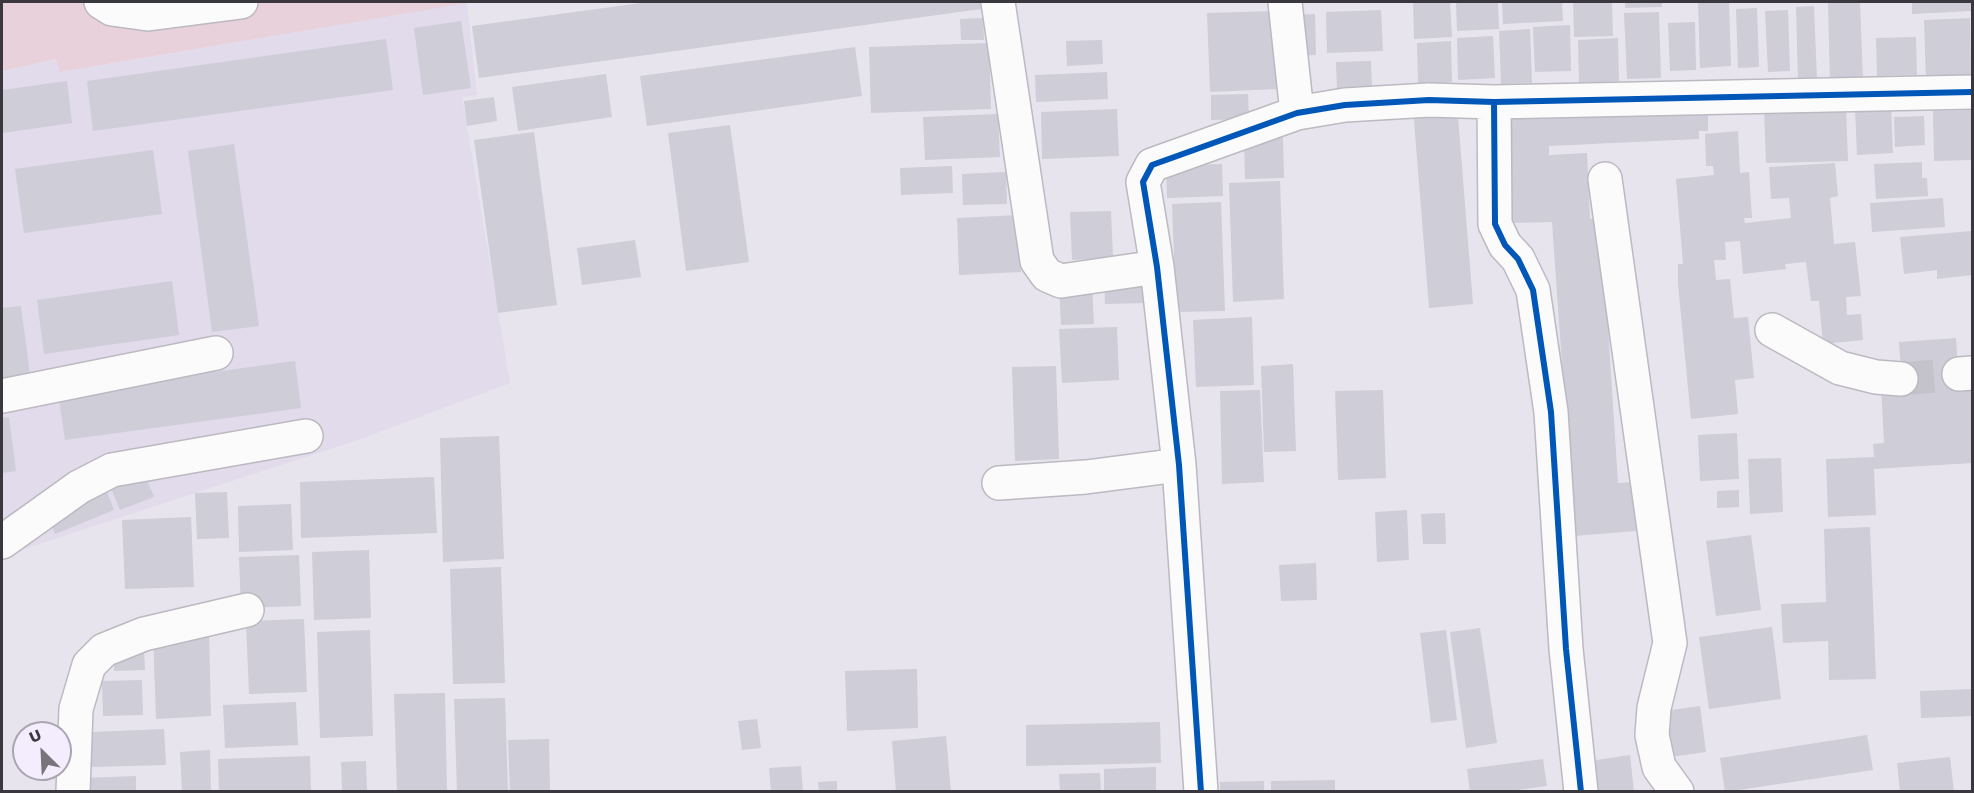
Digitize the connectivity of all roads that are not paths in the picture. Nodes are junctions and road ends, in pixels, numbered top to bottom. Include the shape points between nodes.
1 (101, 2) edge
2 (241, 2) edge
3 (998, 2) edge
4 (1284, 2) edge
5 (1972, 92) edge
6 (1494, 102) junction
7 (1297, 113) junction
8 (1605, 179) dead end
9 (1157, 267) junction
10 (1772, 330) dead end
11 (216, 353) dead end
12 (1901, 379) tunnel mouth
13 (2, 396) edge
14 (306, 436) dead end
15 (1179, 465) junction
16 (999, 483) dead end
17 (2, 542) edge
18 (247, 610) dead end
19 (73, 792) edge
20 (1201, 792) edge
21 (1581, 792) edge
22 (1677, 792) edge

1 - 2 street via 112,9 148,14
3 - 9 street via 1037,261 1047,275 1061,280
4 - 7 street
5 - 6 street
6 - 7 street via 1429,100 1345,105
6 - 21 street via 1495,224 1533,290 1551,412 1566,649
7 - 9 street via 1152,165 1143,182
8 - 22 street via 1670,643 1654,708 1652,735 1659,767
9 - 15 street
10 - 12 street via 1840,368
11 - 13 street
14 - 17 street via 112,470 79,488
15 - 16 street
15 - 20 street
18 - 19 street via 144,634 104,650 89,665 76,709

